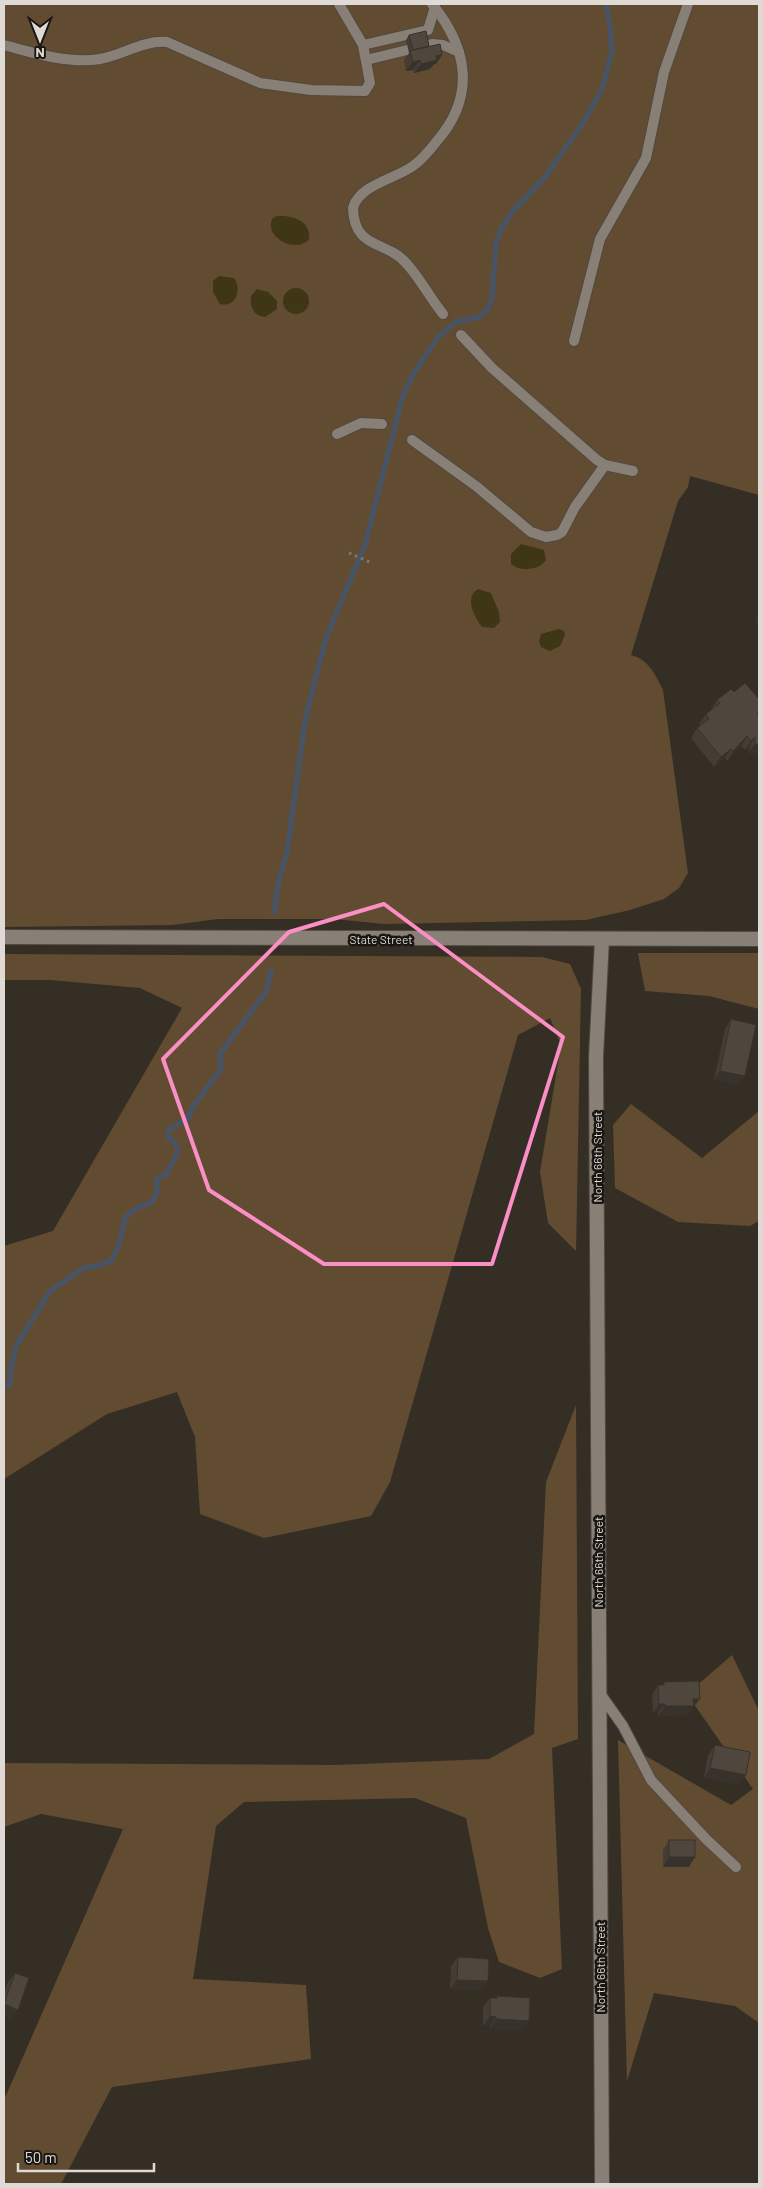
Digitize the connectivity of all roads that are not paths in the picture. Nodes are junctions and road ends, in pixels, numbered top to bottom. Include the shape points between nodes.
1 (339, 4) edge
2 (688, 4) edge
3 (433, 5) edge
4 (4, 45) edge
5 (363, 45) junction
6 (459, 52) junction
7 (366, 60) junction
8 (443, 314) dead end
9 (460, 336) dead end
10 (574, 341) dead end
11 (382, 424) dead end
12 (337, 434) dead end
13 (412, 440) dead end
14 (605, 465) junction
15 (632, 471) dead end
16 (4, 937) edge
17 (602, 939) junction
18 (759, 940) edge
19 (598, 1691) junction
20 (736, 1866) dead end
21 (602, 2184) edge

1 - 5 lane
2 - 10 lane via 664,72 646,158 600,239
3 - 5 lane via 428,30
3 - 6 lane via 449,26
4 - 7 lane via 40,54 88,60 113,56 150,42 167,42 260,83 350,92 369,88
5 - 7 lane
6 - 7 lane via 432,44
6 - 8 lane via 464,90 443,135 414,166 361,194 353,208 355,222 364,239 406,262
9 - 14 lane via 492,368
11 - 12 lane via 361,423
13 - 14 lane via 476,486 531,532 546,537 562,532 575,507
14 - 15 lane
16 - 17 street, State Street
17 - 18 street, State Street
17 - 19 street, North 66th Street via 596,1057
19 - 20 lane via 623,1726 650,1780
19 - 21 street, North 66th Street

